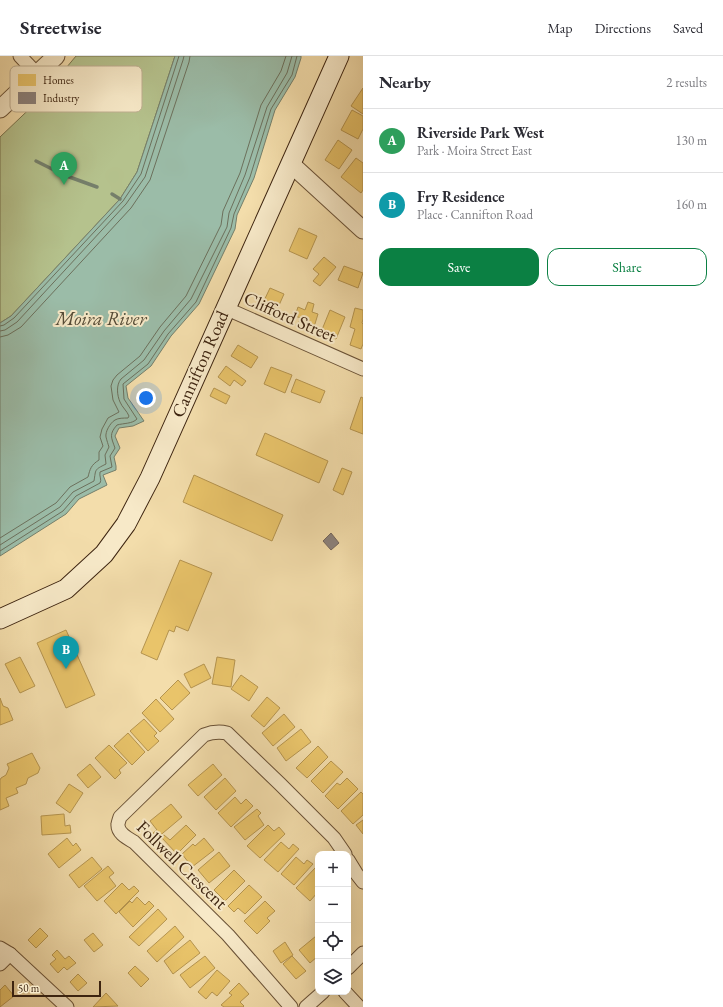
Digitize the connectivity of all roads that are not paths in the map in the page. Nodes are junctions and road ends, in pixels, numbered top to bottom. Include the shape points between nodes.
1 (20, 56) edge
2 (56, 56) edge
3 (339, 56) edge
4 (29, 66) edge
5 (45, 66) edge
6 (10, 100) edge
7 (0, 110) edge
8 (291, 164) junction
9 (363, 230) edge
10 (225, 308) junction
11 (363, 369) edge
12 (0, 619) edge
13 (343, 851) edge
14 (351, 865) edge
15 (363, 882) edge
16 (5, 951) edge
17 (363, 953) edge
18 (0, 964) edge
19 (351, 965) edge
20 (320, 995) edge
21 (348, 995) edge
22 (67, 1007) edge
23 (291, 1007) edge
24 (306, 1007) edge
25 (359, 1007) edge

1 - 4 street
2 - 5 street
3 - 8 main road, Cannifton Road
6 - 7 street
8 - 9 street
8 - 10 main road, Cannifton Road
10 - 11 street, Clifford Street
10 - 12 main road, Cannifton Road via 150,478 126,524 104,554 66,589
13 - 23 street, Follwell Crescent via 334,838 280,784 227,733 220,731 204,735 120,817 118,823 123,836 134,842 228,935
14 - 15 street
16 - 18 street
16 - 22 street
17 - 19 street
20 - 24 street
21 - 25 street

